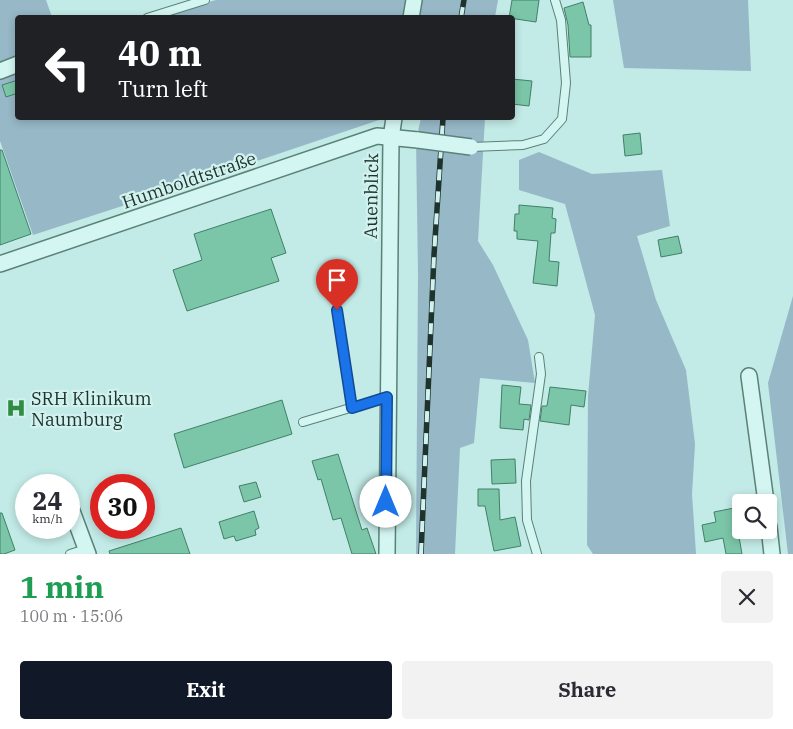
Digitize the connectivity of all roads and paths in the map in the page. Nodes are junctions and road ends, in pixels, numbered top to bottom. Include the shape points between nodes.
1 (206, 0) edge
2 (414, 0) edge
3 (555, 0) edge
4 (157, 15) edge
5 (412, 15) edge
6 (15, 65) edge
7 (0, 71) edge
8 (394, 120) edge
9 (391, 138) junction
10 (471, 148) joint
11 (0, 264) edge
12 (337, 310) dead end
13 (539, 357) dead end
14 (750, 376) dead end
15 (387, 397) junction
16 (352, 408) junction
17 (303, 422) dead end
18 (765, 494) edge
19 (80, 532) edge
20 (770, 539) edge
21 (87, 551) edge
22 (70, 554) edge
23 (387, 554) edge
24 (537, 554) edge
25 (772, 554) edge

1 - 4 lane
2 - 5 street
3 - 10 lane, Auenblick via 561,20 566,83 562,119 544,139 523,145
6 - 7 street
8 - 9 street, Auenblick
9 - 10 street, Auenblick, bridge
9 - 11 street, Humboldtstraße via 377,136
9 - 15 street, Auenblick
12 - 16 lane
13 - 24 lane via 541,374 526,481 527,520
14 - 18 street
15 - 16 lane
15 - 23 street, Auenblick
16 - 17 lane
19 - 21 street
20 - 25 street
21 - 22 lane

